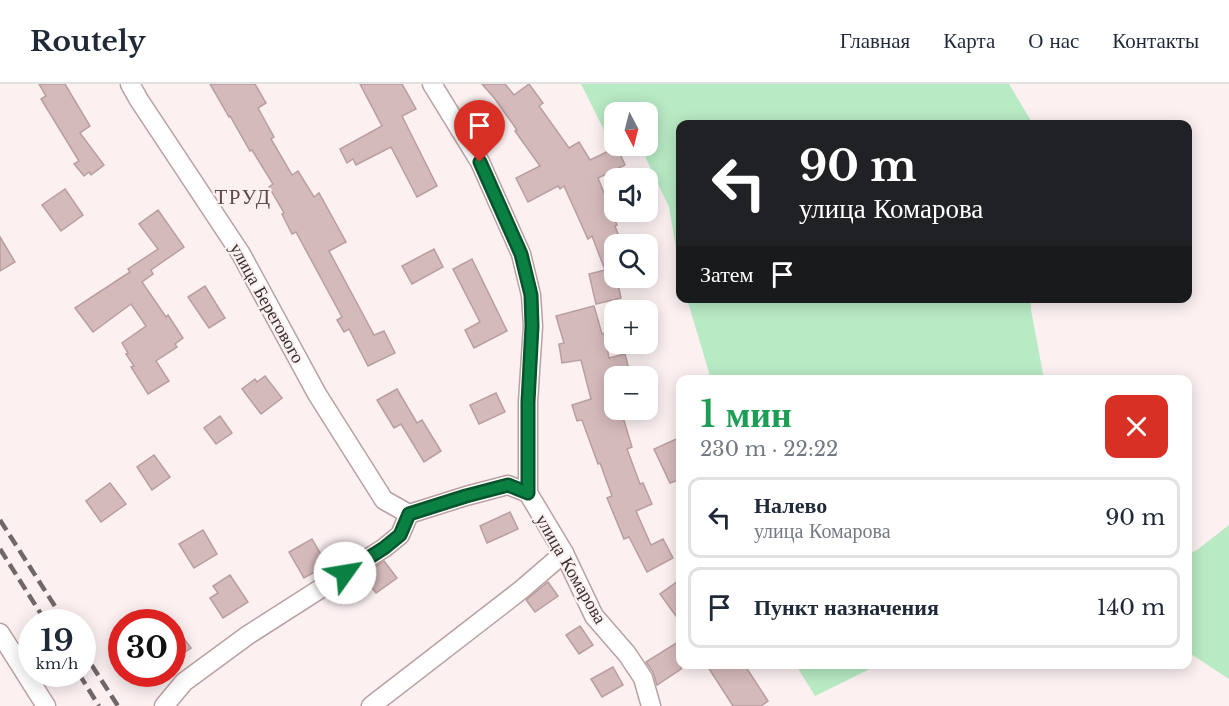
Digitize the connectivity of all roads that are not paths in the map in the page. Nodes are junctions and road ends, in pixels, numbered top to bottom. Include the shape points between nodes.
1 (130, 84) edge
2 (432, 84) edge
3 (528, 493) junction
4 (409, 514) junction
5 (564, 553) junction
6 (0, 633) edge
7 (648, 705) edge
8 (46, 706) edge
9 (164, 706) edge
10 (371, 706) edge

1 - 4 street, улица Берегового via 241,254 318,394 384,500
2 - 3 street, улица Комарова via 480,162 521,254 531,295
3 - 4 street via 508,485
3 - 5 street, улица Комарова
4 - 9 street via 400,535 384,548 248,635 184,682
5 - 7 street, улица Комарова via 594,616 643,678
5 - 10 street
6 - 8 street

